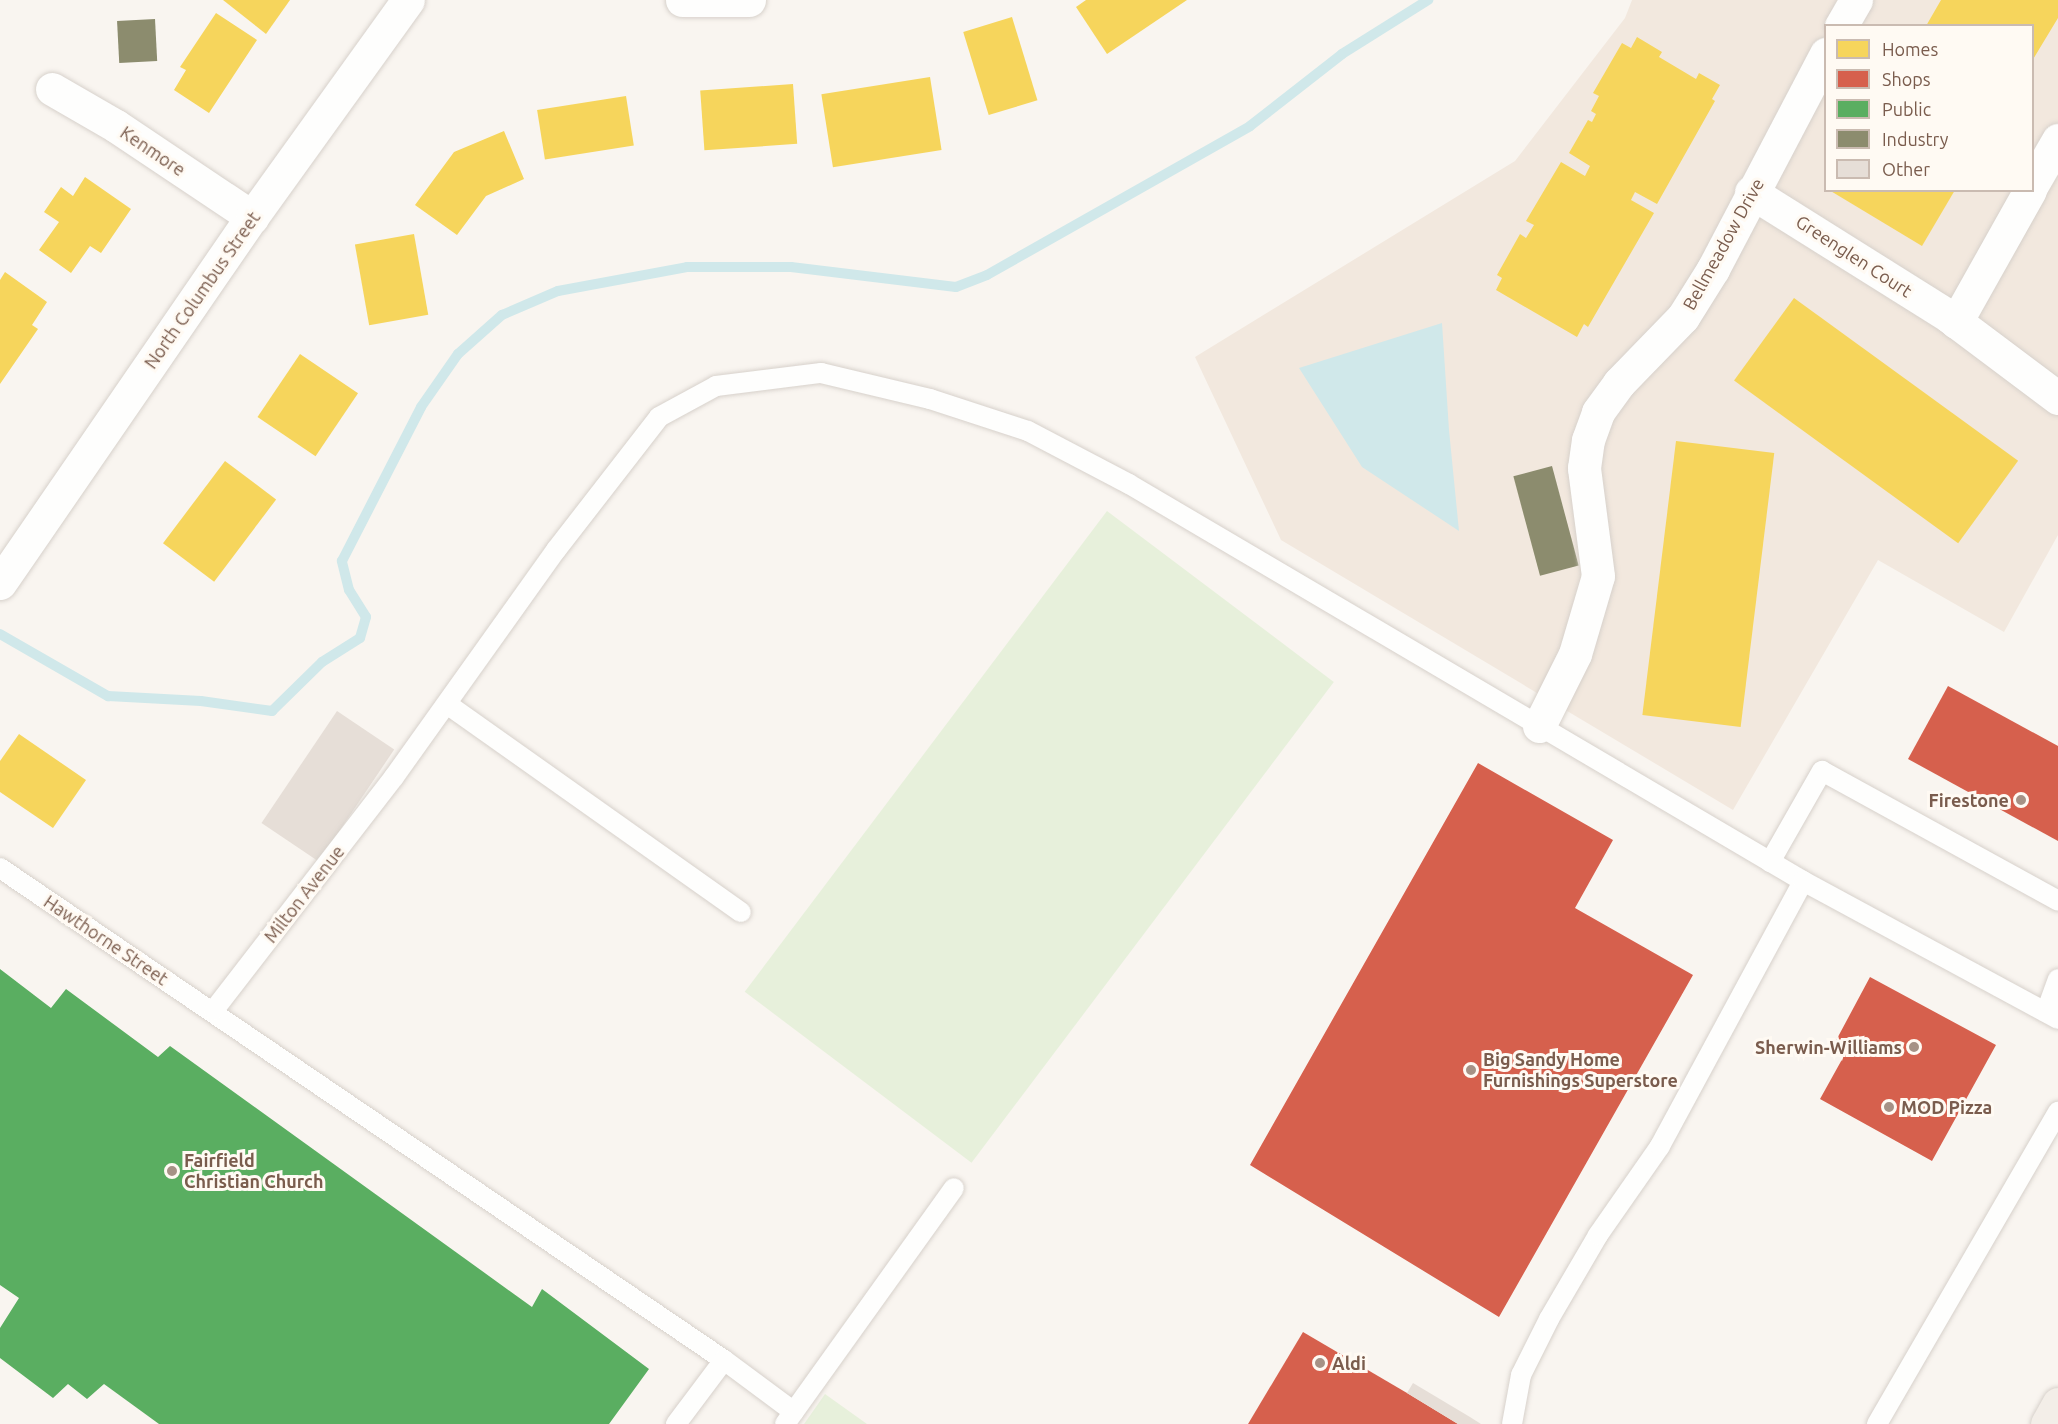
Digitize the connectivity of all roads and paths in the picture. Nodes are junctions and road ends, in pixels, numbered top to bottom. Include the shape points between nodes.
1 (408, 0) edge
2 (682, 0) edge
3 (749, 0) edge
4 (1856, 0) edge
5 (1842, 24) edge
6 (1824, 58) edge
7 (52, 88) dead end
8 (2058, 140) edge
9 (2034, 182) edge
10 (1751, 192) junction
11 (2029, 192) edge
12 (252, 217) junction
13 (1956, 322) junction
14 (2058, 398) edge
15 (0, 583) edge
16 (447, 704) junction
17 (1539, 726) junction
18 (1770, 862) junction
19 (0, 868) edge
20 (1803, 881) junction
21 (2058, 901) edge
22 (741, 912) dead end
23 (2058, 980) edge
24 (214, 1010) junction
25 (2052, 1016) edge
26 (2058, 1112) edge
27 (954, 1188) dead end
28 (724, 1360) junction
29 (2058, 1404) edge
30 (789, 1418) edge
31 (676, 1424) edge
32 (1512, 1424) edge
33 (1877, 1424) edge
34 (2047, 1424) edge

1 - 12 street, North Columbus Street
2 - 3 street
4 - 5 street
6 - 10 street, Bellmeadow Drive
7 - 12 street, Kenmore
8 - 9 street
10 - 13 street, Greenglen Court
10 - 17 street, Bellmeadow Drive via 1713,269 1683,317 1619,383 1598,412 1584,468 1598,576 1575,654
11 - 13 street
12 - 15 street, North Columbus Street
13 - 14 street, Greenglen Court
16 - 17 lane, Milton Avenue via 556,550 659,417 716,386 821,374 930,399 1028,431 1130,484
16 - 22 lane
16 - 24 lane, Milton Avenue
17 - 18 lane, Milton Avenue
18 - 20 lane, Milton Avenue
18 - 21 lane via 1822,771
19 - 24 lane, Hawthorne Street
20 - 25 lane, Milton Avenue
20 - 32 lane via 1660,1146 1598,1235 1549,1319 1521,1375
23 - 25 lane
24 - 28 lane, Hawthorne Street
26 - 33 lane
27 - 30 lane
28 - 30 lane, Hawthorne Street
28 - 31 lane
29 - 34 main road

